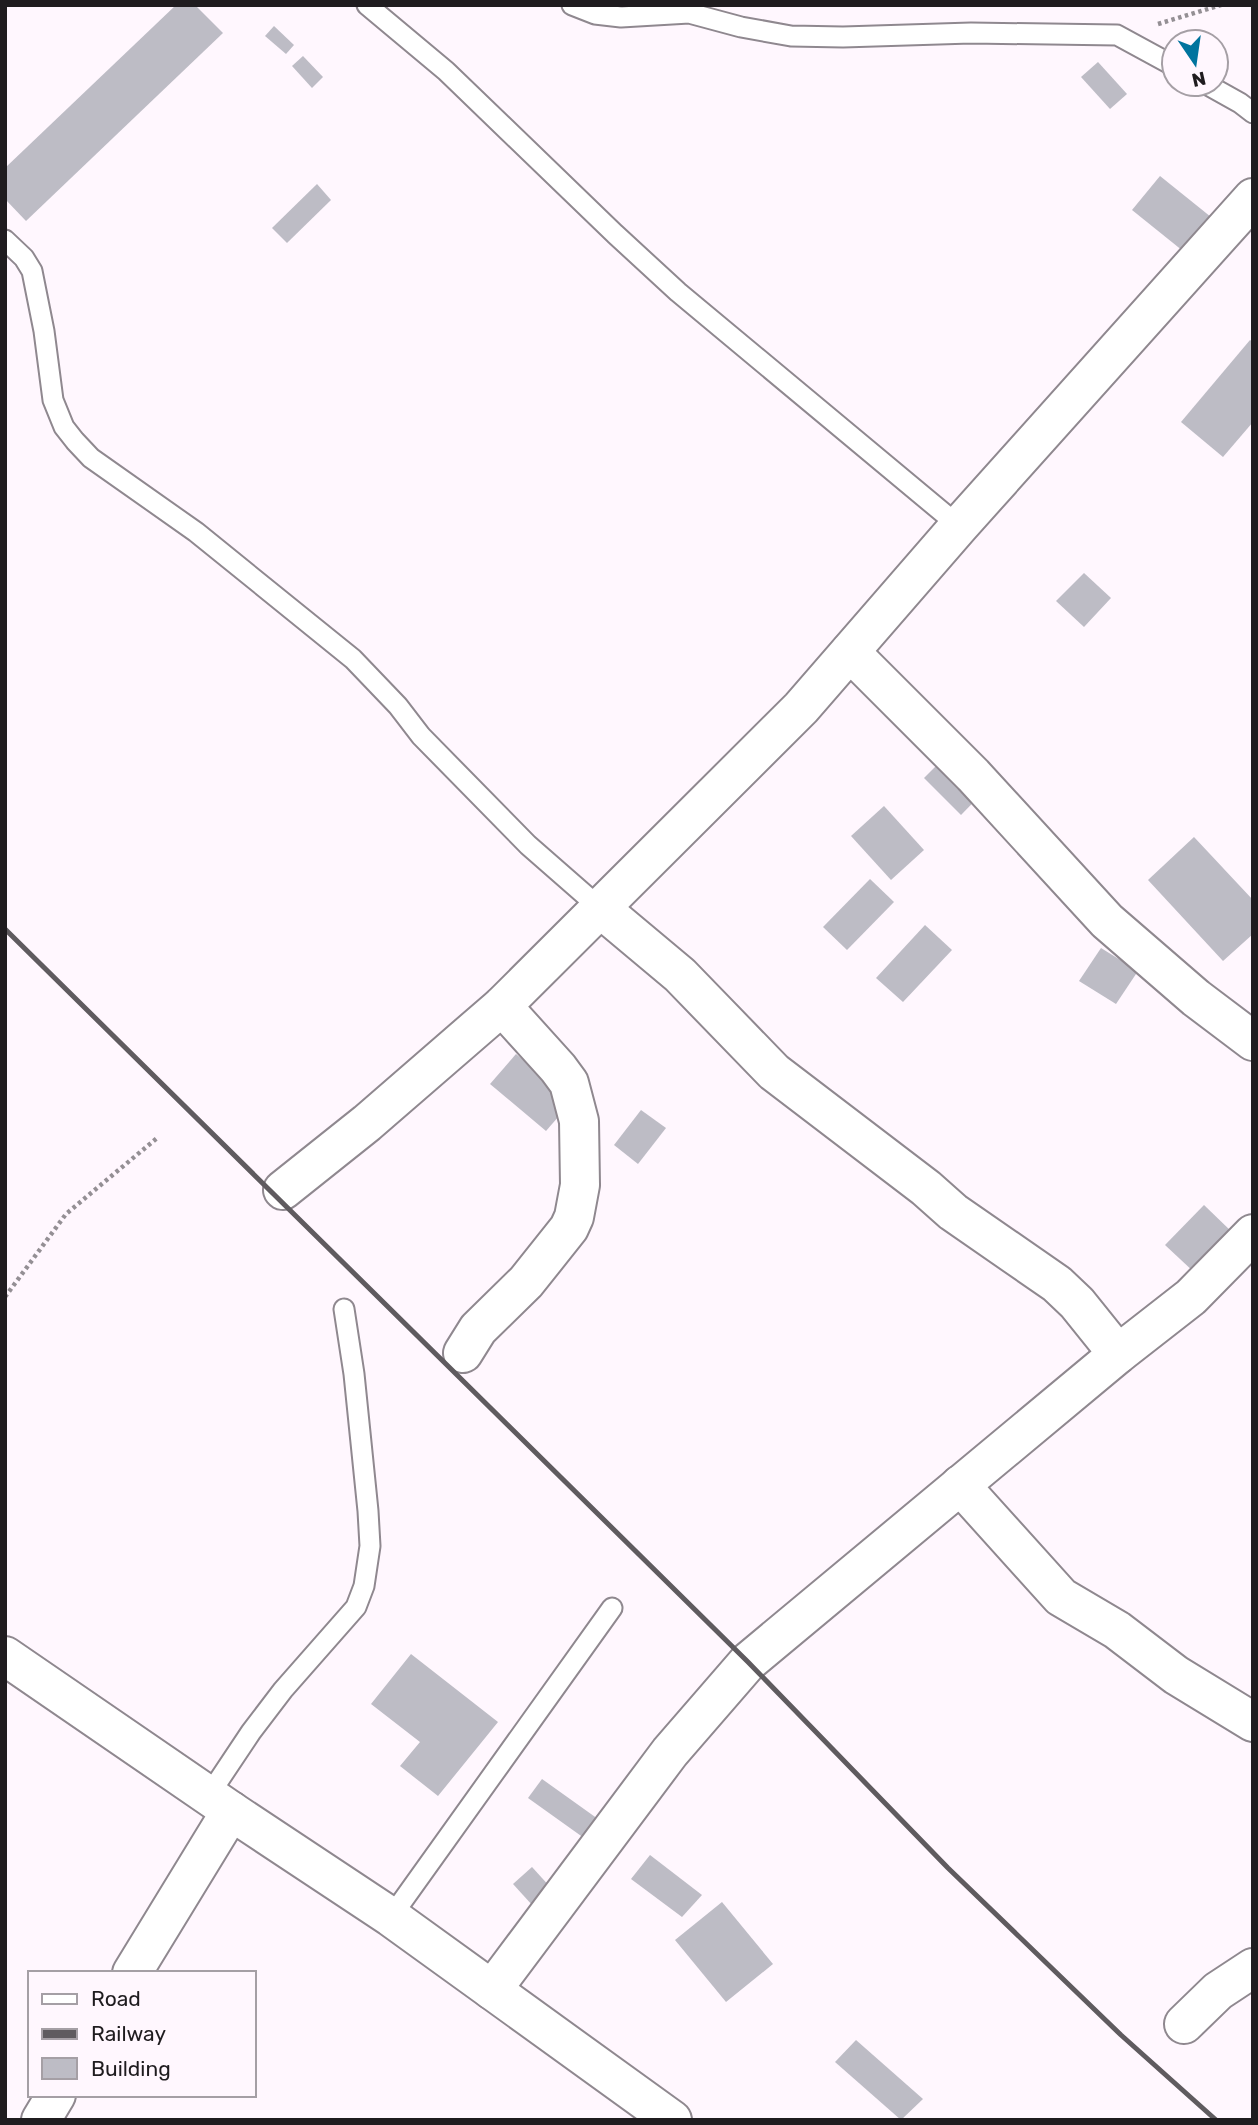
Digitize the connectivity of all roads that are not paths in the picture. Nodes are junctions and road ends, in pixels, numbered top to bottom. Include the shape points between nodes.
1 (367, 5) edge
2 (572, 5) edge
3 (1160, 58) edge
4 (1230, 97) edge
5 (1253, 113) edge
6 (1253, 198) edge
7 (5, 240) edge
8 (959, 526) junction
9 (850, 652) junction
10 (600, 908) junction
11 (502, 1006) junction
12 (1253, 1041) edge
13 (283, 1190) dead end
14 (1253, 1234) edge
15 (344, 1309) dead end
16 (463, 1353) dead end
17 (1118, 1354) junction
18 (960, 1485) junction
19 (612, 1608) dead end
20 (5, 1656) edge
21 (1253, 1722) edge
22 (220, 1803) junction
23 (391, 1917) junction
24 (1253, 1968) edge
25 (133, 1971) edge
26 (492, 1990) junction
27 (1184, 2024) dead end
28 (55, 2097) edge
29 (41, 2120) edge
30 (672, 2120) edge

1 - 8 lane via 446,71 678,292
2 - 3 lane via 594,14 621,17 689,13 791,36 1117,35
4 - 5 lane
6 - 8 street
7 - 10 lane via 31,267 53,400 75,441 91,458 196,532 353,659 528,845
8 - 9 street
9 - 10 street via 801,708
9 - 12 street via 973,775 1107,921
10 - 11 street
10 - 17 street via 680,975 774,1072 953,1212 1057,1284
11 - 13 street
11 - 16 street via 569,1083 579,1121 580,1185 569,1228 527,1282 478,1329
14 - 17 street via 1191,1297
15 - 22 lane via 368,1511 369,1558 362,1593 349,1615 251,1732
17 - 18 street
18 - 21 street via 1061,1597
18 - 26 street via 748,1662 670,1752
19 - 23 lane
20 - 22 street
22 - 23 street
22 - 25 street
23 - 26 street
24 - 27 street via 1218,1991
26 - 30 street
28 - 29 street

